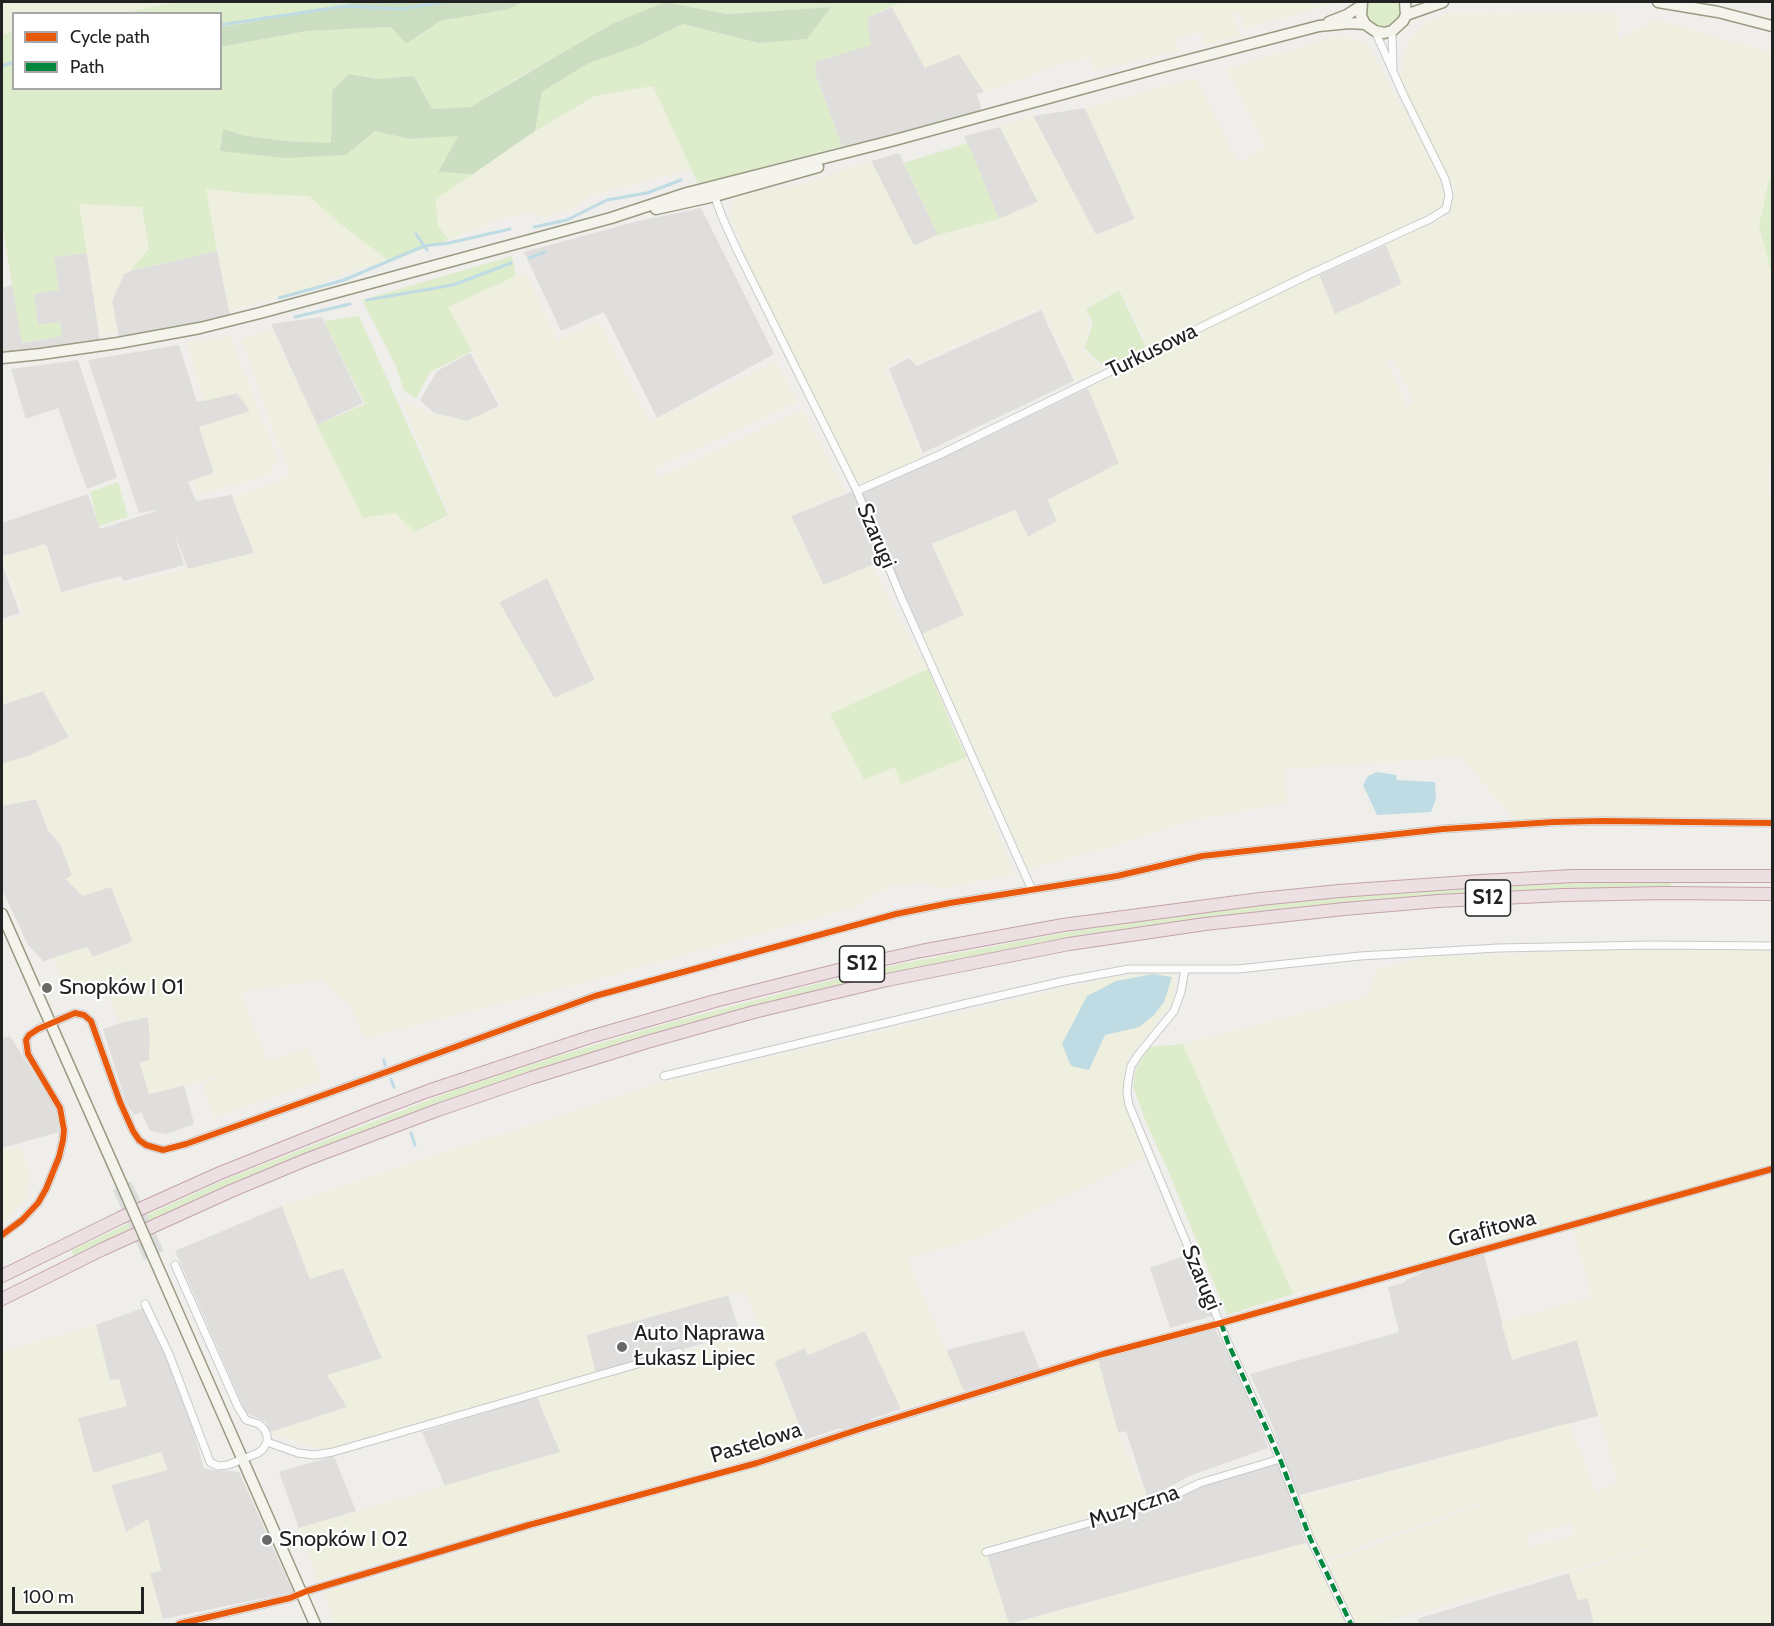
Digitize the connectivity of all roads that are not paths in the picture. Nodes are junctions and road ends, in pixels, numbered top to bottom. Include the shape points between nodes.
1 (1405, 2) edge
2 (1443, 2) edge
3 (1658, 2) edge
4 (1361, 4) edge
5 (1406, 15) junction
6 (1365, 24) junction
7 (1319, 26) junction
8 (1773, 26) edge
9 (1375, 31) junction
10 (1392, 31) junction
11 (1394, 75) junction
12 (714, 191) junction
13 (2, 358) edge
14 (857, 491) junction
15 (1773, 823) edge
16 (1773, 876) edge
17 (1032, 890) junction
18 (1773, 894) edge
19 (2, 914) edge
20 (1773, 946) edge
21 (1185, 969) junction
22 (50, 1023) junction
23 (663, 1076) dead end
24 (1773, 1169) edge
25 (2, 1234) edge
26 (175, 1265) dead end
27 (2, 1276) edge
28 (2, 1299) edge
29 (145, 1304) dead end
30 (1221, 1323) junction
31 (679, 1352) dead end
32 (267, 1442) junction
33 (243, 1459) junction
34 (1280, 1459) junction
35 (987, 1552) dead end
36 (301, 1593) junction
37 (179, 1624) edge
38 (315, 1624) edge
39 (1351, 1624) edge

1 - 5 main road
2 - 5 main road
3 - 8 main road
4 - 6 main road
4 - 7 main road via 1347,15
5 - 10 main road
6 - 7 main road
6 - 9 main road
7 - 12 main road
9 - 10 main road
9 - 11 street
10 - 11 street
11 - 14 street, Turkusowa via 1445,179 1449,195 1446,209
12 - 13 main road via 687,193 611,218 200,328 81,350
12 - 14 street, Szarugi via 738,252
14 - 17 street, Szarugi
15 - 17 street via 1593,821 1443,829 1202,856
16 - 27 highway, S12 via 1573,876 1301,895 1063,925 858,965 590,1037 409,1098 210,1178
17 - 22 street via 896,914 622,988 163,1150 146,1145 133,1131 91,1022 75,1013
18 - 28 highway, S12 via 1530,896 1326,911 1068,944 854,988 647,1042 418,1117 221,1195
19 - 22 main road
20 - 21 street via 1466,949 1238,969
21 - 23 street via 1129,969 1064,981
21 - 30 street, Szarugi via 1174,1011 1137,1055 1131,1066 1127,1093
22 - 25 street via 29,1035 26,1046 60,1108 64,1130 59,1157 38,1203
22 - 33 main road, bridge
24 - 30 street, Grafitowa
26 - 32 street via 238,1407 246,1420 264,1429
29 - 33 street via 169,1354 210,1462 218,1466
30 - 34 street, Szarugi
30 - 36 street, Pastelowa via 1103,1354 757,1463 518,1528
31 - 32 street via 333,1452 298,1453
32 - 33 street via 258,1453
33 - 36 main road
34 - 35 street, Muzyczna via 1200,1483 1156,1504
34 - 39 street, Szarugi via 1310,1538
36 - 37 street, Pastelowa
36 - 38 main road

